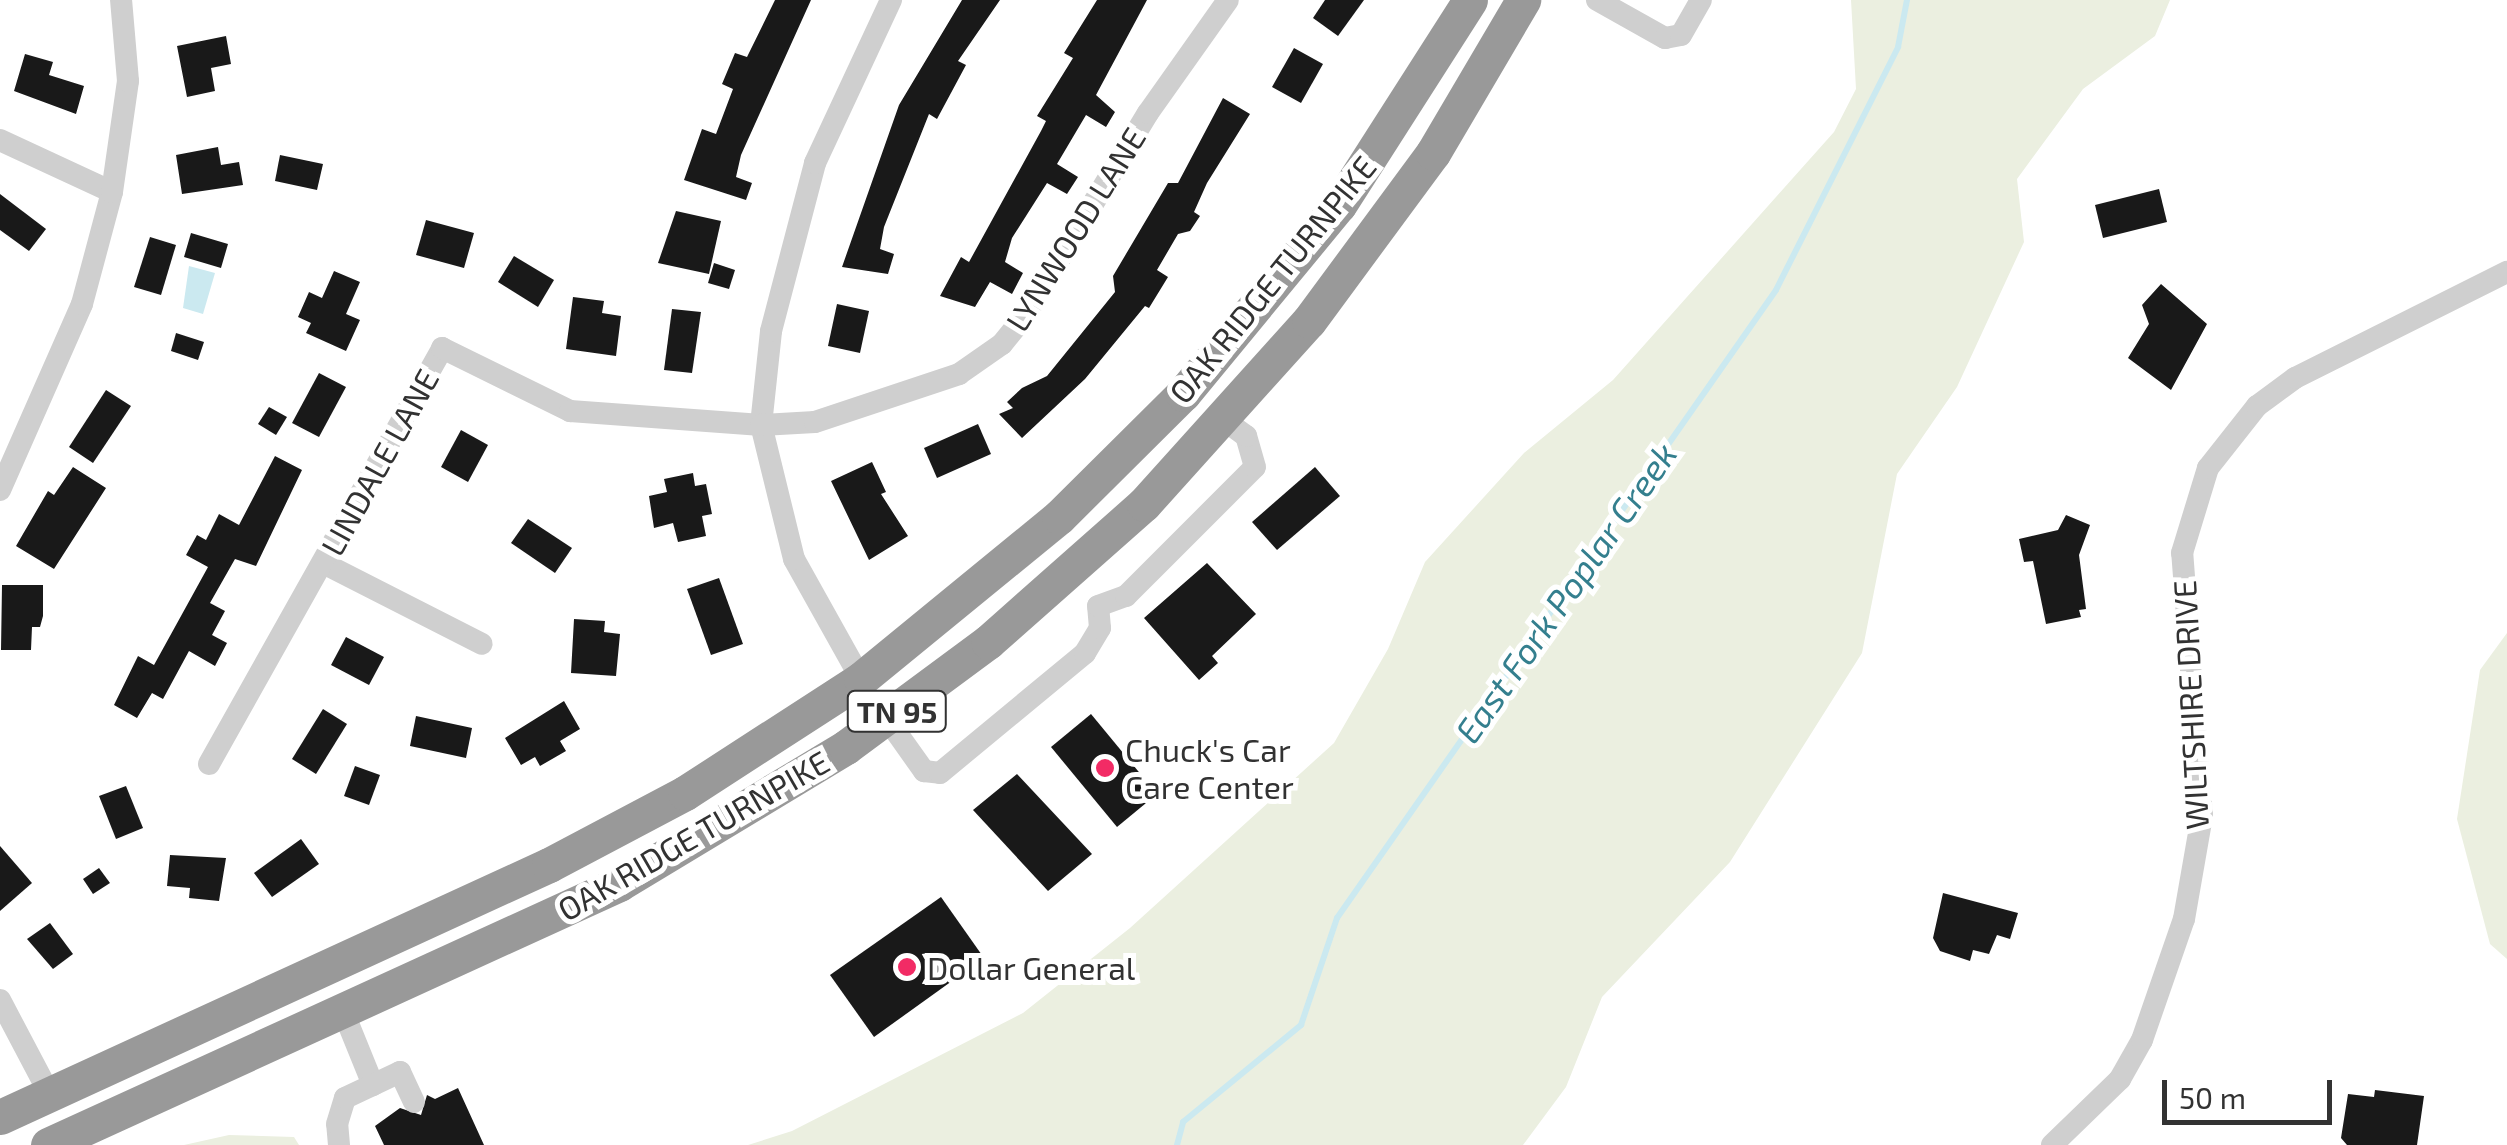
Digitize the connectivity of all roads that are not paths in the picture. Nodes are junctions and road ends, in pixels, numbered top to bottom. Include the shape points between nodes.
1 (121, 0) edge
2 (892, 0) edge
3 (1228, 0) edge
4 (1470, 0) edge
5 (1524, 0) edge
6 (1701, 0) edge
7 (1604, 2) edge
8 (0, 140) edge
9 (112, 192) junction
10 (2507, 272) edge
11 (1224, 420) junction
12 (762, 425) junction
13 (0, 490) edge
14 (322, 563) junction
15 (1069, 573) junction
16 (1098, 606) junction
17 (482, 644) dead end
18 (861, 679) junction
19 (887, 719) junction
20 (209, 764) dead end
21 (324, 968) junction
22 (0, 1000) edge
23 (343, 1011) junction
24 (373, 1085) junction
25 (49, 1093) junction
26 (414, 1102) dead end
27 (0, 1116) edge
28 (58, 1140) edge
29 (340, 1145) edge
30 (2052, 1145) edge

1 - 9 street via 128,80
2 - 12 street via 815,162 777,300
3 - 12 street, LYNWOOD LANE via 1178,66 1002,344 972,368 908,392 815,422
4 - 18 highway, OAK RIDGE TURNPIKE / TN 95 via 1339,205 1183,394 1060,517
5 - 11 highway, OAK RIDGE TURNPIKE / TN 95 via 1433,153 1359,257
6 - 7 street via 1681,34 1665,38
8 - 9 street
9 - 13 street via 82,304
10 - 30 street, WILTSHIRE DRIVE via 2295,378 2257,406 2208,468 2182,553 2202,816 2184,919 2142,1040 2120,1080
11 - 15 highway, OAK RIDGE TURNPIKE / TN 95
11 - 16 street via 1246,436 1256,467 1126,596
12 - 14 street, LINDALE LANE via 570,411 442,348
12 - 18 street via 794,559
14 - 17 street
14 - 20 street, LINDALE LANE
15 - 16 street
15 - 19 highway, OAK RIDGE TURNPIKE / TN 95
16 - 19 street via 1100,628 1085,652 956,764 924,772
18 - 19 highway
18 - 21 highway, OAK RIDGE TURNPIKE / TN 95 via 629,824
19 - 23 highway, OAK RIDGE TURNPIKE / TN 95 via 743,814 619,884
21 - 23 highway
21 - 25 highway, OAK RIDGE TURNPIKE / TN 95
22 - 25 street
23 - 24 street
23 - 28 highway, OAK RIDGE TURNPIKE / TN 95
24 - 26 street via 400,1072
24 - 29 street via 339,1107
25 - 27 highway, OAK RIDGE TURNPIKE / TN 95
25 - 28 highway

